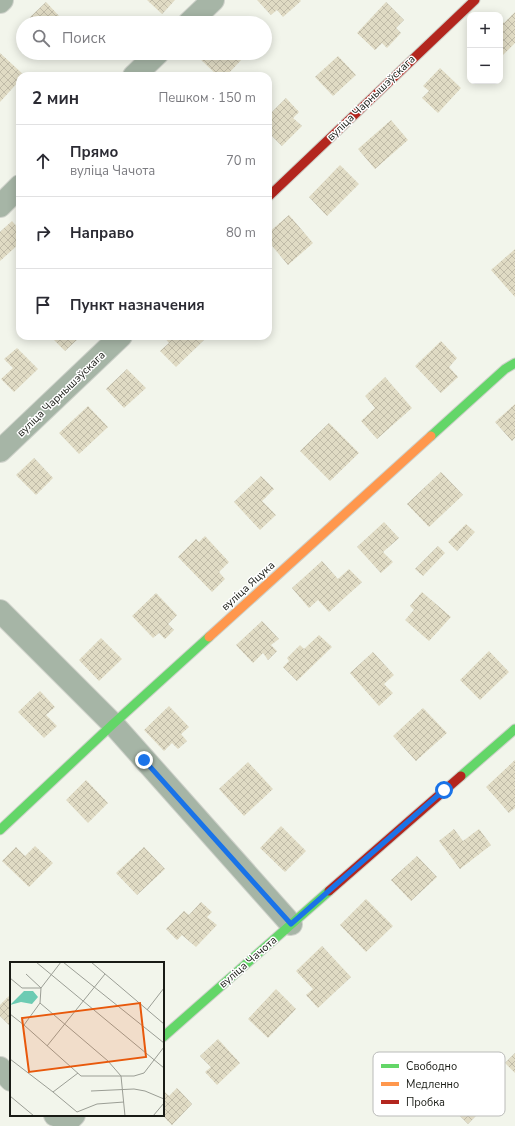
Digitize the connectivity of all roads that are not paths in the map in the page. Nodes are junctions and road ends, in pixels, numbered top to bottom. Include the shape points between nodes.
1 (213, 0) edge
2 (475, 0) edge
3 (196, 16) edge
4 (151, 60) edge
5 (138, 72) edge
6 (16, 190) edge
7 (272, 192) edge
8 (0, 206) edge
9 (117, 340) edge
10 (515, 363) edge
11 (0, 451) edge
12 (0, 611) edge
13 (113, 724) junction
14 (515, 729) edge
15 (0, 830) edge
16 (291, 924) junction
17 (164, 1036) edge
18 (0, 1068) edge
19 (10, 1079) edge

1 - 3 street
2 - 7 street, вуліца Чарнышэўскага
4 - 5 street
6 - 8 street
9 - 11 street, вуліца Чарнышэўскага
10 - 13 street, вуліца Яцука via 505,369
12 - 13 street
13 - 15 street, вуліца Яцука
13 - 16 street
14 - 16 street, вуліца Чачота
16 - 17 street, вуліца Чачота
18 - 19 street

